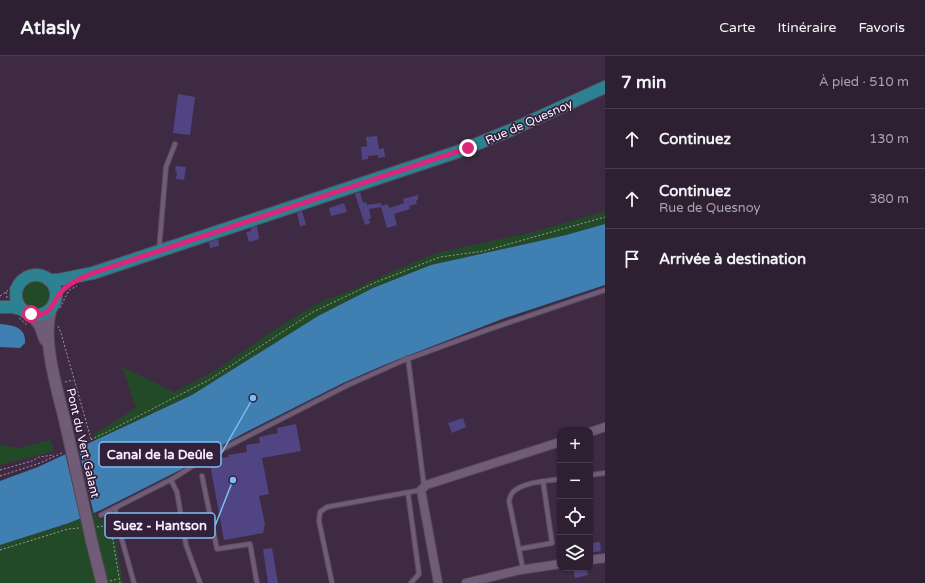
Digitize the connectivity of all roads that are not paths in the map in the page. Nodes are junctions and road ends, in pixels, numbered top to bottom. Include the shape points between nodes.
1 (605, 87) edge
2 (175, 144) dead end
3 (159, 251) junction
4 (93, 273) junction
5 (49, 280) junction
6 (605, 290) edge
7 (8, 294) edge
8 (54, 303) junction
9 (0, 307) edge
10 (26, 312) junction
11 (50, 354) junction
12 (408, 358) junction
13 (605, 428) edge
14 (593, 431) edge
15 (557, 443) edge
16 (605, 473) edge
17 (593, 475) edge
18 (202, 476) dead end
19 (557, 479) edge
20 (171, 480) junction
21 (543, 481) junction
22 (423, 488) junction
23 (408, 493) junction
24 (115, 508) junction
25 (101, 515) dead end
26 (519, 549) junction
27 (605, 558) edge
28 (593, 560) edge
29 (557, 564) edge
30 (523, 569) junction
31 (104, 582) edge
32 (134, 583) edge
33 (200, 583) edge
34 (257, 583) edge
35 (332, 583) edge
36 (410, 583) edge
37 (438, 583) edge
38 (466, 583) edge

1 - 3 main road, Rue de Quesnoy via 468,148
2 - 3 lane via 166,167
3 - 4 main road, Rue de Quesnoy
4 - 5 main road
4 - 8 main road via 71,284 60,293
5 - 7 main road via 42,276 31,276
5 - 8 main road via 55,288
6 - 12 lane
7 - 10 main road
8 - 10 main road via 44,314
8 - 11 main road, Pont du Vert Galant via 48,324
9 - 10 main road via 12,307
10 - 11 main road via 40,326
11 - 31 main road, Pont du Vert Galant, bridge via 92,543
12 - 20 lane via 205,458
12 - 22 lane
13 - 14 street
15 - 22 street
16 - 17 lane
18 - 34 lane via 217,549 250,544
19 - 21 lane
20 - 24 lane
20 - 33 lane via 177,492 186,545
21 - 26 lane via 518,488 509,500
21 - 26 lane via 552,543
22 - 23 lane
22 - 37 street
23 - 35 lane via 327,507 320,512 319,521
23 - 36 lane via 419,574
24 - 25 lane
24 - 32 lane
26 - 30 lane
27 - 28 street
29 - 30 street
30 - 38 street

